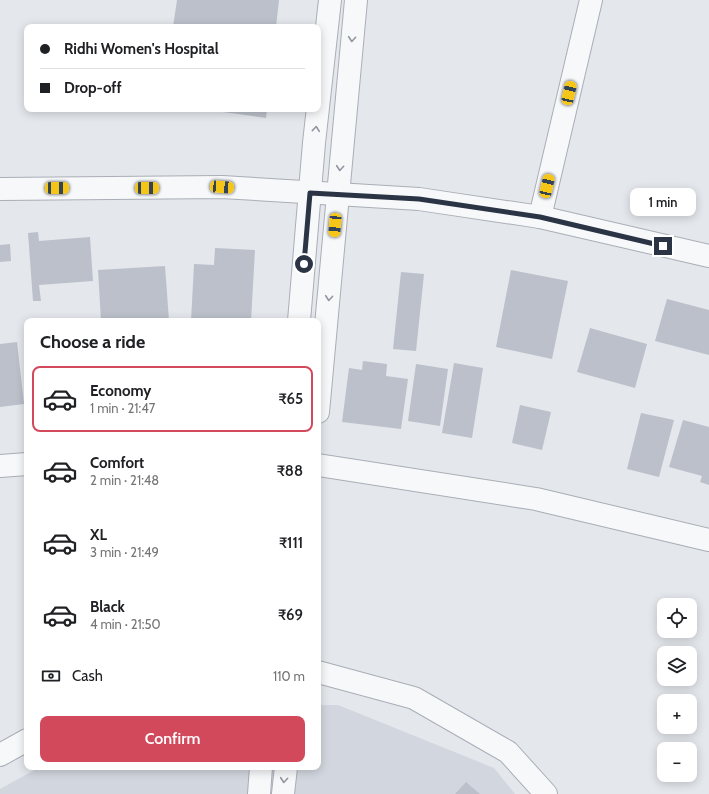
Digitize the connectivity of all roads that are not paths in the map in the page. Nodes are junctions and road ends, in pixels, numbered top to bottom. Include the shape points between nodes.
1 (330, 0) edge
2 (356, 0) edge
3 (591, 0) edge
4 (321, 87) edge
5 (318, 112) edge
6 (0, 189) edge
7 (310, 193) junction
8 (338, 194) junction
9 (540, 217) junction
10 (709, 256) edge
11 (299, 318) edge
12 (321, 379) edge
13 (24, 464) edge
14 (321, 465) edge
15 (0, 466) edge
16 (709, 540) edge
17 (321, 673) edge
18 (24, 742) edge
19 (0, 755) edge
20 (261, 770) edge
21 (286, 770) edge
22 (259, 794) edge
23 (283, 794) edge
24 (546, 794) edge

4 -> 1 street
2 -> 8 street
3 - 9 street
7 -> 5 street
6 - 7 street via 222,187
7 - 8 street
7 - 11 street
8 - 9 street via 419,199
8 -> 12 street
9 - 10 street
13 - 15 street
14 - 16 street via 536,499
17 - 24 street via 414,698 508,752
18 - 19 street
20 - 22 street
21 -> 23 street

